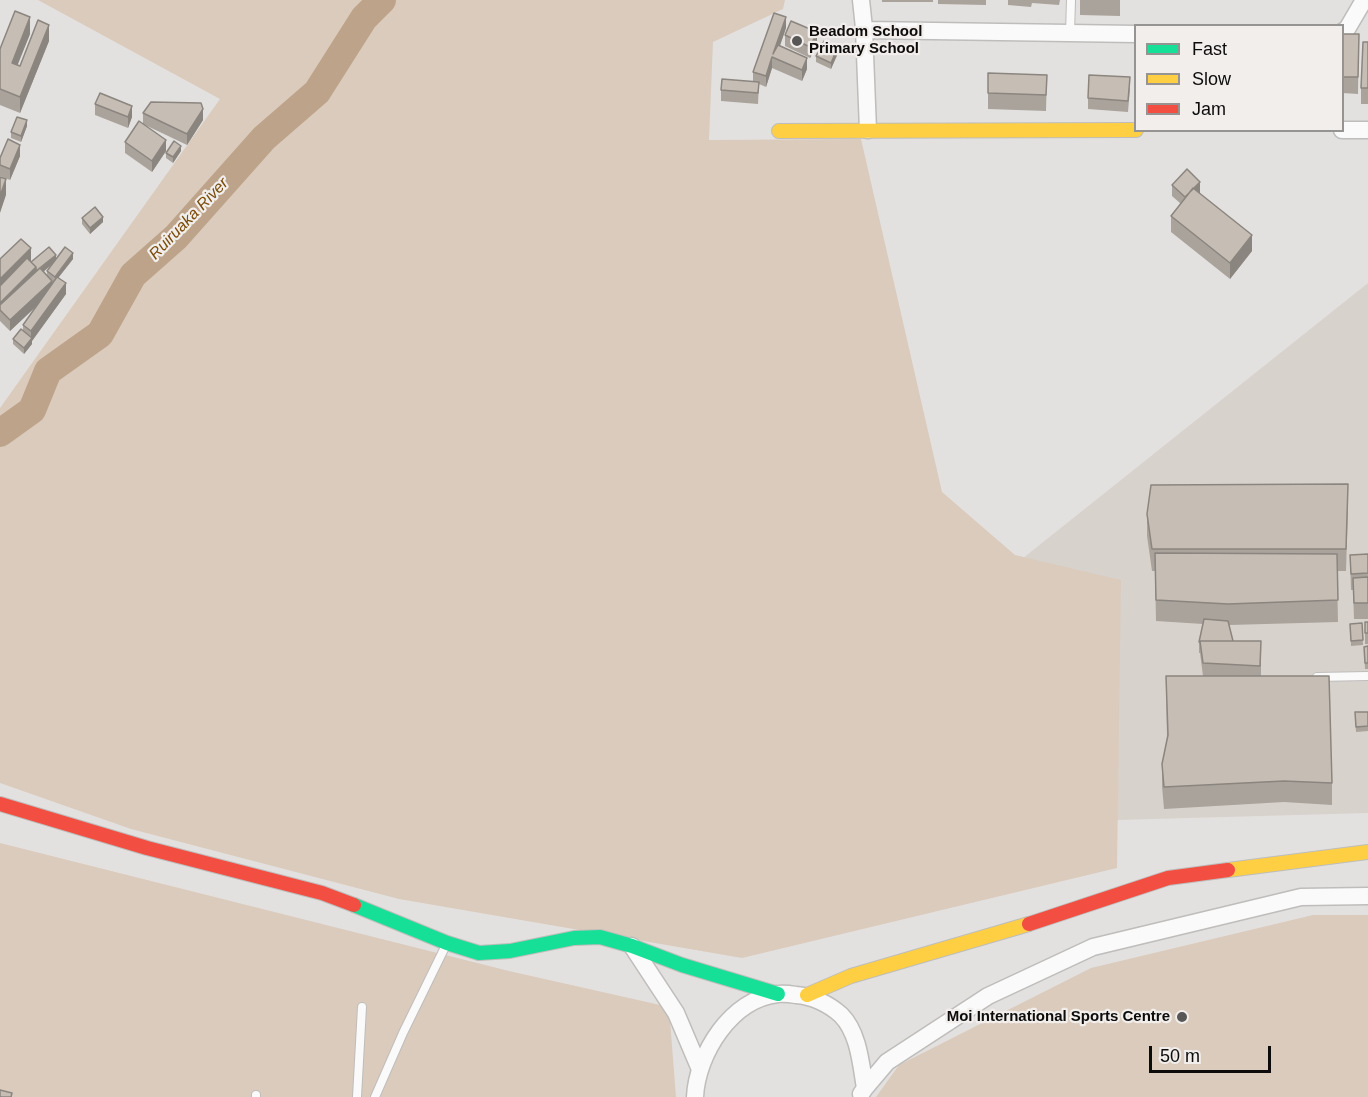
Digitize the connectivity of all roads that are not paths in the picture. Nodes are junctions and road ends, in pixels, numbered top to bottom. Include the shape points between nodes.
1 (861, 0) edge
2 (1071, 0) edge
3 (1364, 0) edge
4 (864, 29) junction
5 (1344, 31) edge
6 (1070, 33) junction
7 (1134, 33) edge
8 (868, 130) junction
9 (1134, 130) edge
10 (1344, 130) edge
11 (1368, 130) edge
12 (778, 131) dead end
13 (1368, 676) edge
14 (1303, 678) edge
15 (0, 804) edge
16 (1368, 852) edge
17 (1368, 896) edge
18 (447, 943) junction
19 (632, 946) junction
20 (778, 994) junction
21 (807, 995) junction
22 (362, 1007) dead end
23 (699, 1067) junction
24 (862, 1093) edge
25 (357, 1097) edge
26 (375, 1097) edge
27 (695, 1097) edge

1 - 4 street
2 - 6 lane
3 - 5 street
4 - 6 street
4 - 8 street
6 - 7 street
8 - 9 street
8 - 12 street
10 - 11 street
13 - 14 lane
15 - 18 street via 147,848 322,893
16 - 21 street via 1168,878 850,976
17 - 24 street via 1301,897 1093,946 988,996 887,1062
18 - 19 street via 484,953 586,937
18 - 26 lane
19 - 20 street
19 - 23 street via 676,1013
20 - 21 street
20 - 23 street via 756,1000 729,1019
21 - 24 street via 842,1016 852,1032 860,1054
22 - 25 lane
23 - 27 street

